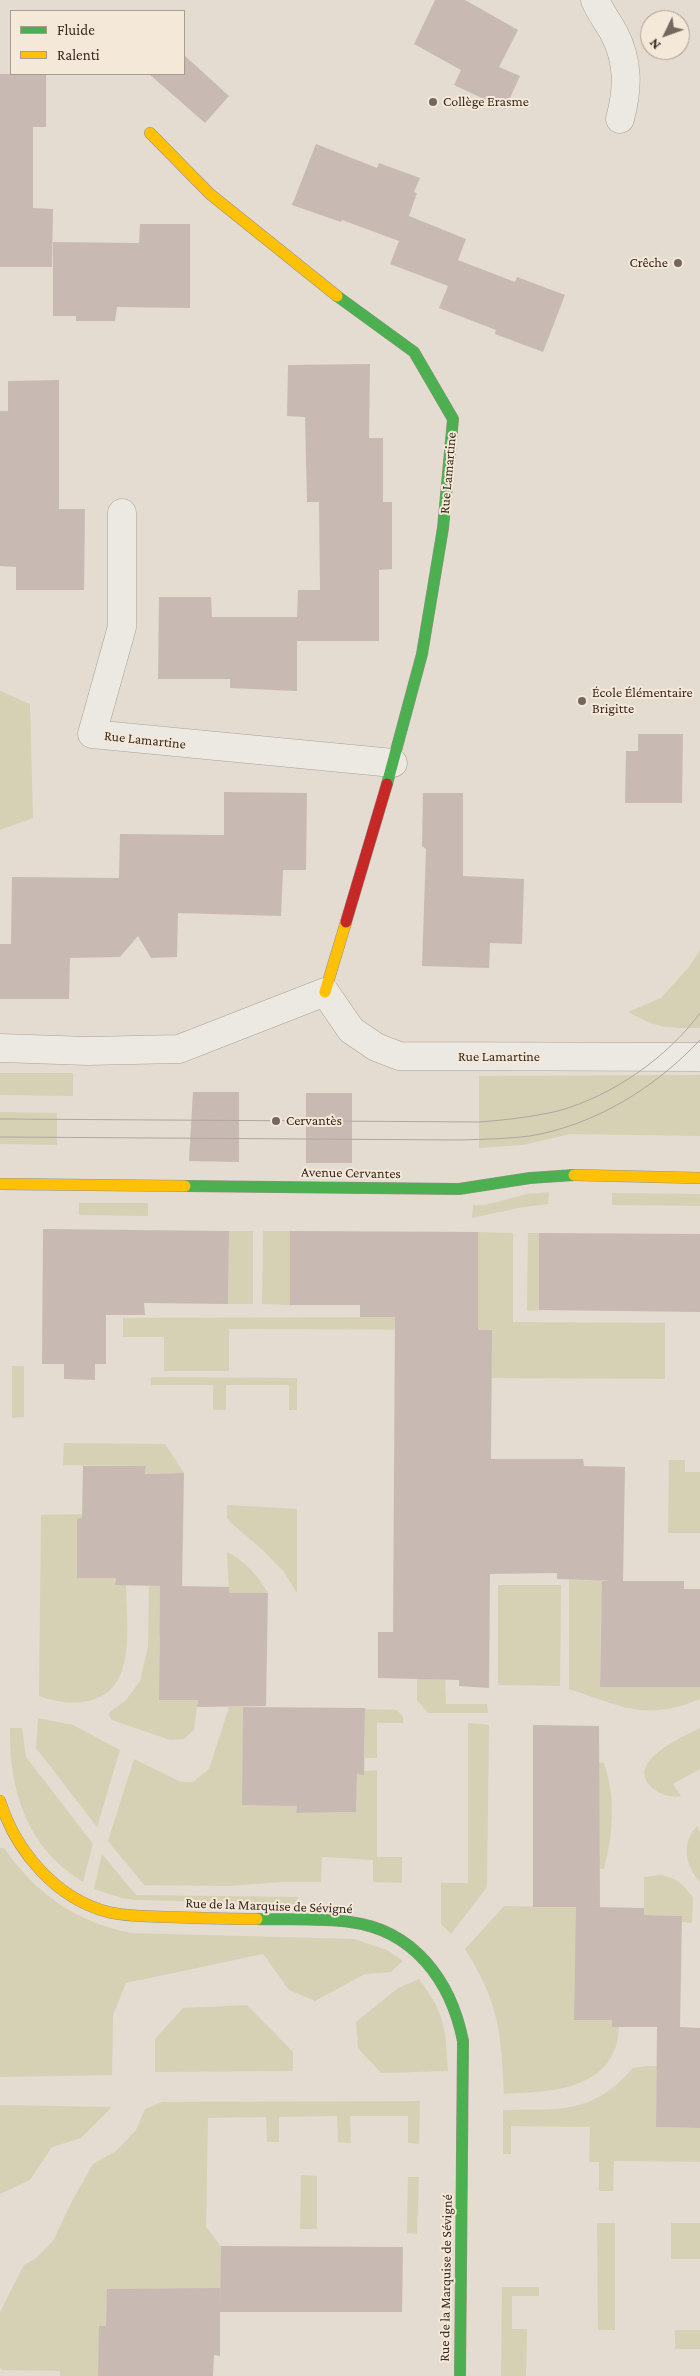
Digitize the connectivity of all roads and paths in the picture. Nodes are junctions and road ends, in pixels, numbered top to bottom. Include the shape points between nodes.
1 (595, 0) edge
2 (620, 119) dead end
3 (150, 133) dead end
4 (122, 513) dead end
5 (393, 763) junction
6 (326, 992) junction
7 (0, 1048) edge
8 (700, 1057) edge
9 (700, 1178) edge
10 (0, 1184) edge
11 (0, 1801) edge
12 (460, 2376) edge

1 - 2 street via 624,57 627,80
3 - 5 street, Rue Lamartine via 224,206 312,278 414,352 453,419 443,528 422,654
4 - 5 street, Rue Lamartine via 122,627 92,734
5 - 6 street, Rue Lamartine
6 - 7 street via 180,1049 88,1051
6 - 8 street, Rue Lamartine via 351,1030 376,1047 399,1056
9 - 10 street, Avenue Cervantes via 554,1176 514,1180 487,1188 459,1189
11 - 12 street, Rue de la Marquise de Sévigné via 13,1834 29,1857 75,1898 103,1911 132,1916 350,1922 408,1944 426,1962 453,2002 463,2042

